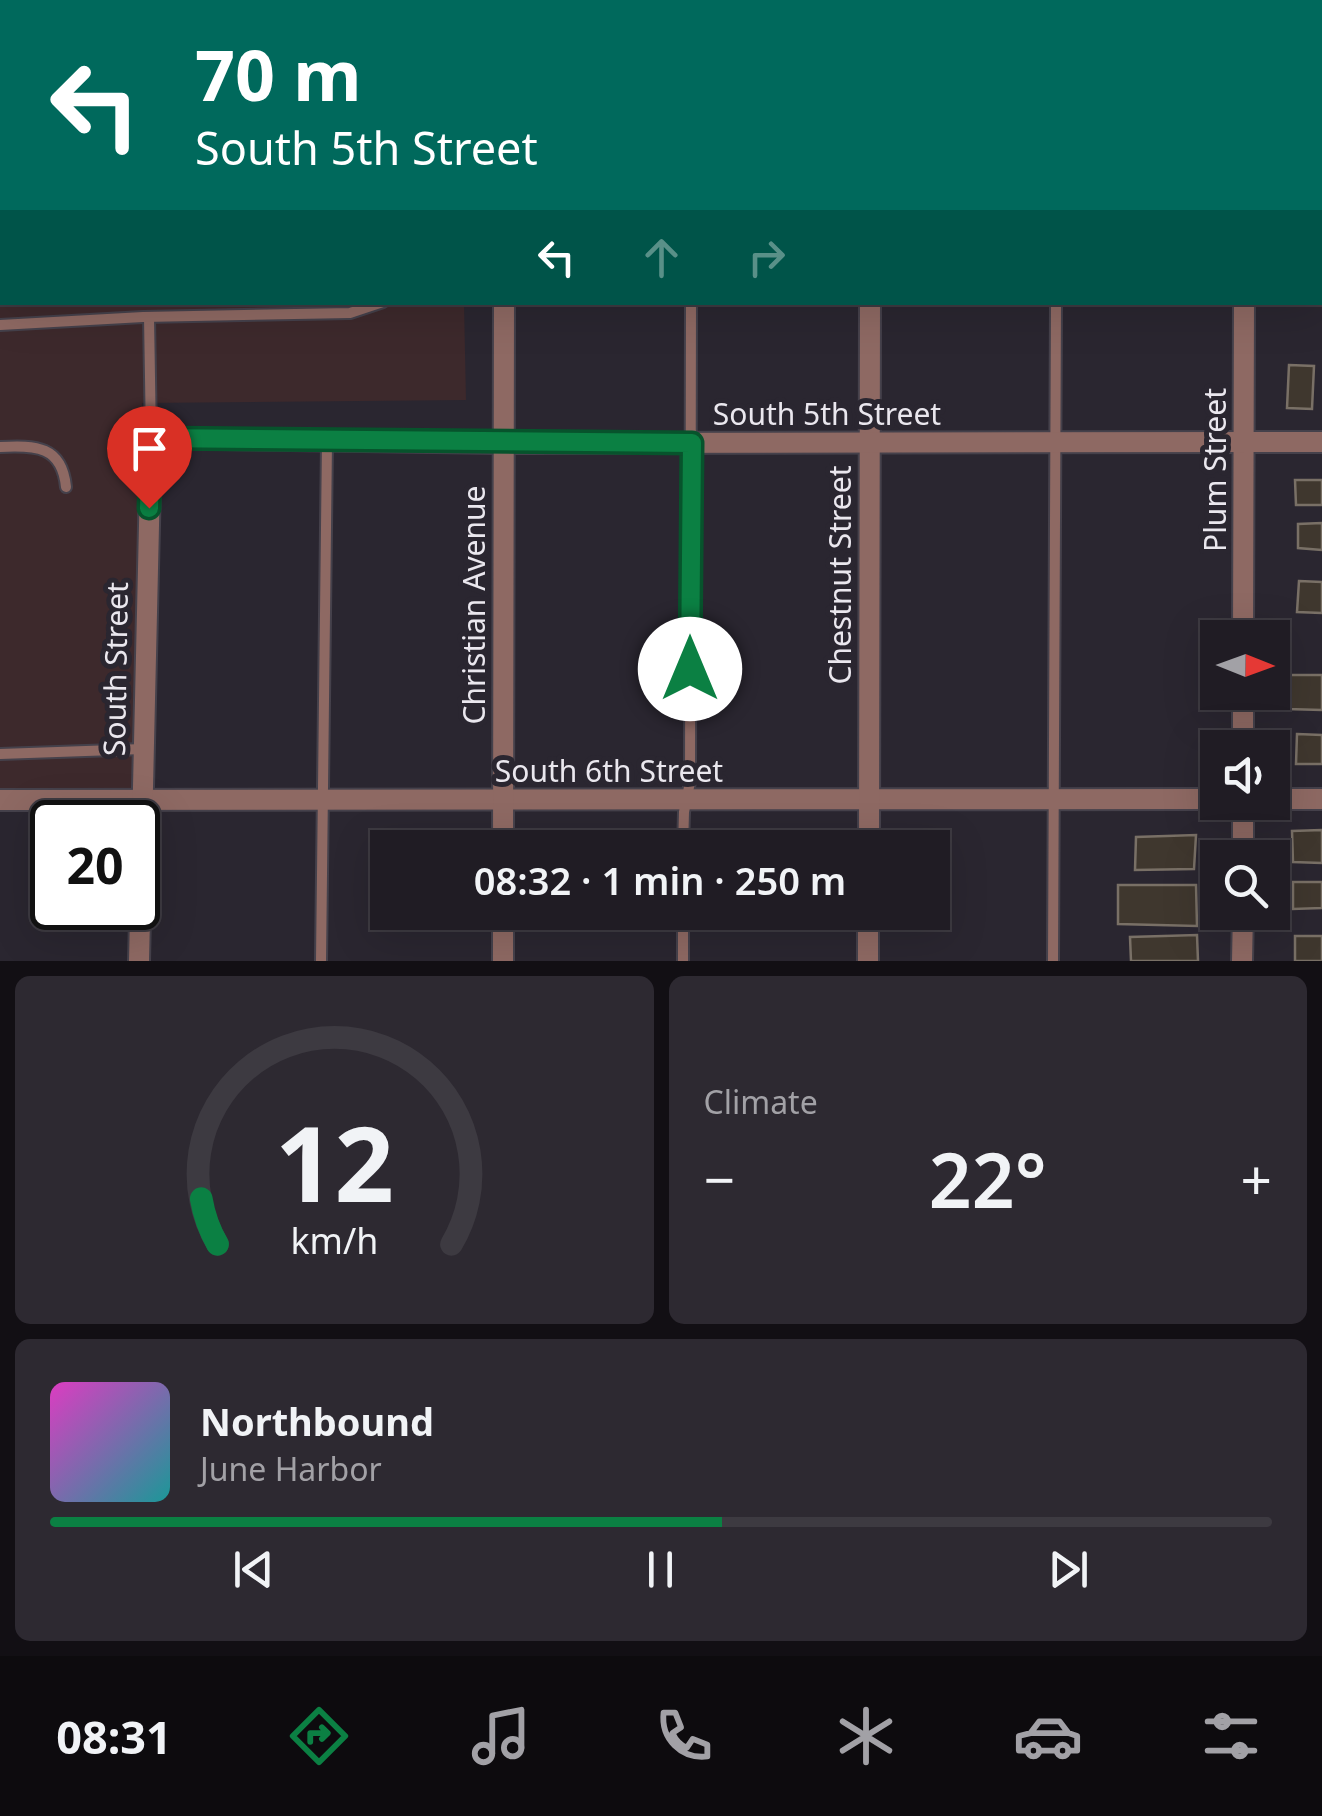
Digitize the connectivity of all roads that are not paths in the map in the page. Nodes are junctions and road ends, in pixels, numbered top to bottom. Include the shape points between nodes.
1 (374, 305) edge
2 (504, 305) edge
3 (691, 305) edge
4 (870, 305) edge
5 (1056, 305) edge
6 (1244, 305) edge
7 (149, 316) junction
8 (0, 325) edge
9 (151, 438) junction
10 (327, 441) junction
11 (1055, 442) junction
12 (1244, 442) junction
13 (1322, 442) edge
14 (504, 443) junction
15 (692, 443) junction
16 (870, 444) junction
17 (0, 447) edge
18 (66, 487) dead end
19 (1243, 620) edge
20 (143, 749) junction
21 (0, 754) edge
22 (869, 799) junction
23 (1054, 799) junction
24 (1200, 799) edge
25 (1290, 799) edge
26 (0, 800) edge
27 (30, 800) edge
28 (142, 800) edge
29 (323, 800) junction
30 (503, 800) junction
31 (687, 800) junction
32 (1322, 800) edge
33 (160, 801) edge
34 (503, 830) edge
35 (685, 830) edge
36 (868, 830) edge
37 (140, 930) edge
38 (503, 930) edge
39 (683, 930) edge
40 (868, 930) edge
41 (1242, 930) edge
42 (139, 961) edge
43 (320, 961) edge
44 (503, 961) edge
45 (683, 961) edge
46 (868, 961) edge
47 (1054, 961) edge
48 (1242, 961) edge

1 - 7 lane via 350,313
2 - 14 street, Christian Avenue
3 - 15 lane
4 - 16 street, Chestnut Street
5 - 11 lane
6 - 12 street, Plum Street
7 - 8 lane
7 - 9 lane
9 - 10 street, South 5th Street
9 - 20 street, South Street
10 - 14 street, South 5th Street
10 - 29 lane
11 - 12 street, South 5th Street
11 - 16 street, South 5th Street
11 - 23 lane
12 - 13 street, South 5th Street
12 - 19 street, Plum Street
14 - 15 street, South 5th Street
14 - 30 street, Christian Avenue
15 - 16 street, South 5th Street
15 - 31 lane
16 - 22 street, Chestnut Street
17 - 18 lane via 41,449 59,458
20 - 21 lane
20 - 28 street, South Street
22 - 23 street, South 6th Street
22 - 31 street, South 6th Street
22 - 36 street, Chestnut Street
23 - 24 street, South 6th Street
23 - 47 lane
25 - 32 street
26 - 27 street, South 6th Street
29 - 30 street, South 6th Street
29 - 33 street, South 6th Street
29 - 43 lane
30 - 31 street, South 6th Street
30 - 34 street, Christian Avenue
31 - 35 lane
37 - 42 street, South Street
38 - 44 street
39 - 45 lane
40 - 46 street
41 - 48 street

